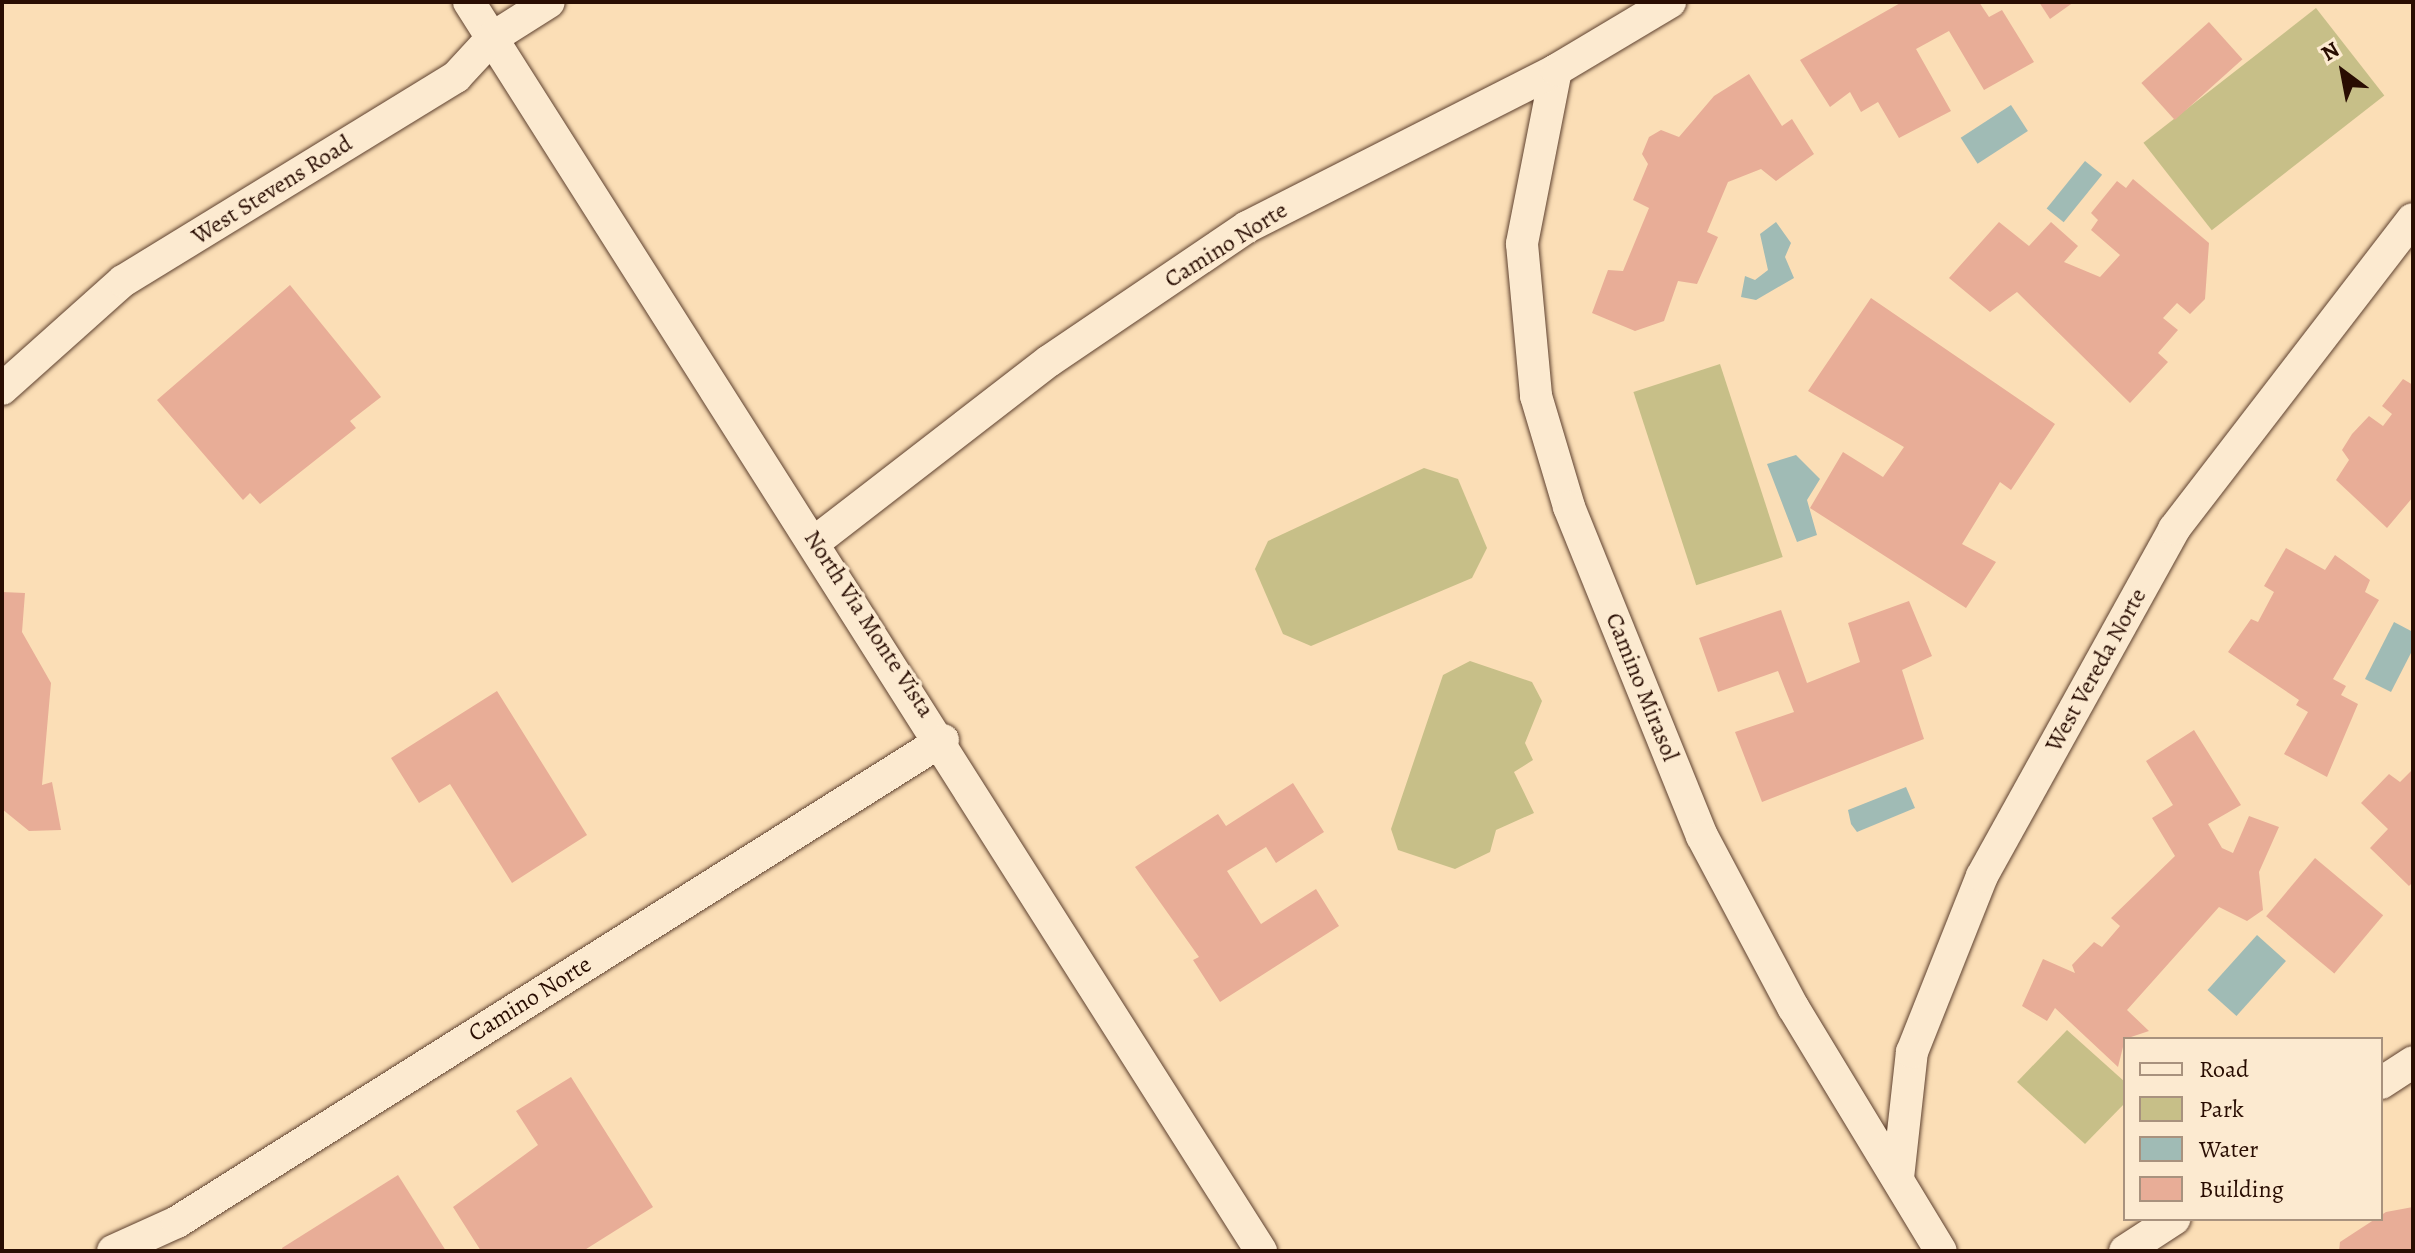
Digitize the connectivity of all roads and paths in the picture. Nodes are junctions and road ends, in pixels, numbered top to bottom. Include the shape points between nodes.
1 (469, 2) edge
2 (549, 2) edge
3 (1670, 2) edge
4 (492, 38) junction
5 (1556, 70) junction
6 (2413, 219) edge
7 (2, 389) edge
8 (816, 541) junction
9 (943, 740) junction
10 (2413, 1062) edge
11 (2383, 1082) edge
12 (1898, 1178) junction
13 (2171, 1221) edge
14 (113, 1251) edge
15 (1261, 1251) edge
16 (1941, 1251) edge
17 (2125, 1251) edge

1 - 4 street, North Via Monte Vista
2 - 4 street, West Stevens Road
3 - 5 street, Camino Norte
4 - 7 street, West Stevens Road via 456,77 123,281
4 - 8 street, North Via Monte Vista
5 - 8 street, Camino Norte via 1247,227 1049,361
5 - 12 street, Camino Mirasol via 1522,244 1536,396 1569,507 1702,836 1793,1007
6 - 12 street, West Vereda Norte via 2174,529 1982,876 1912,1052
8 - 9 street, North Via Monte Vista
9 - 14 street, Camino Norte via 177,1222
9 - 15 street, North Via Monte Vista
10 - 11 street
12 - 16 street, Camino Mirasol
13 - 17 street

